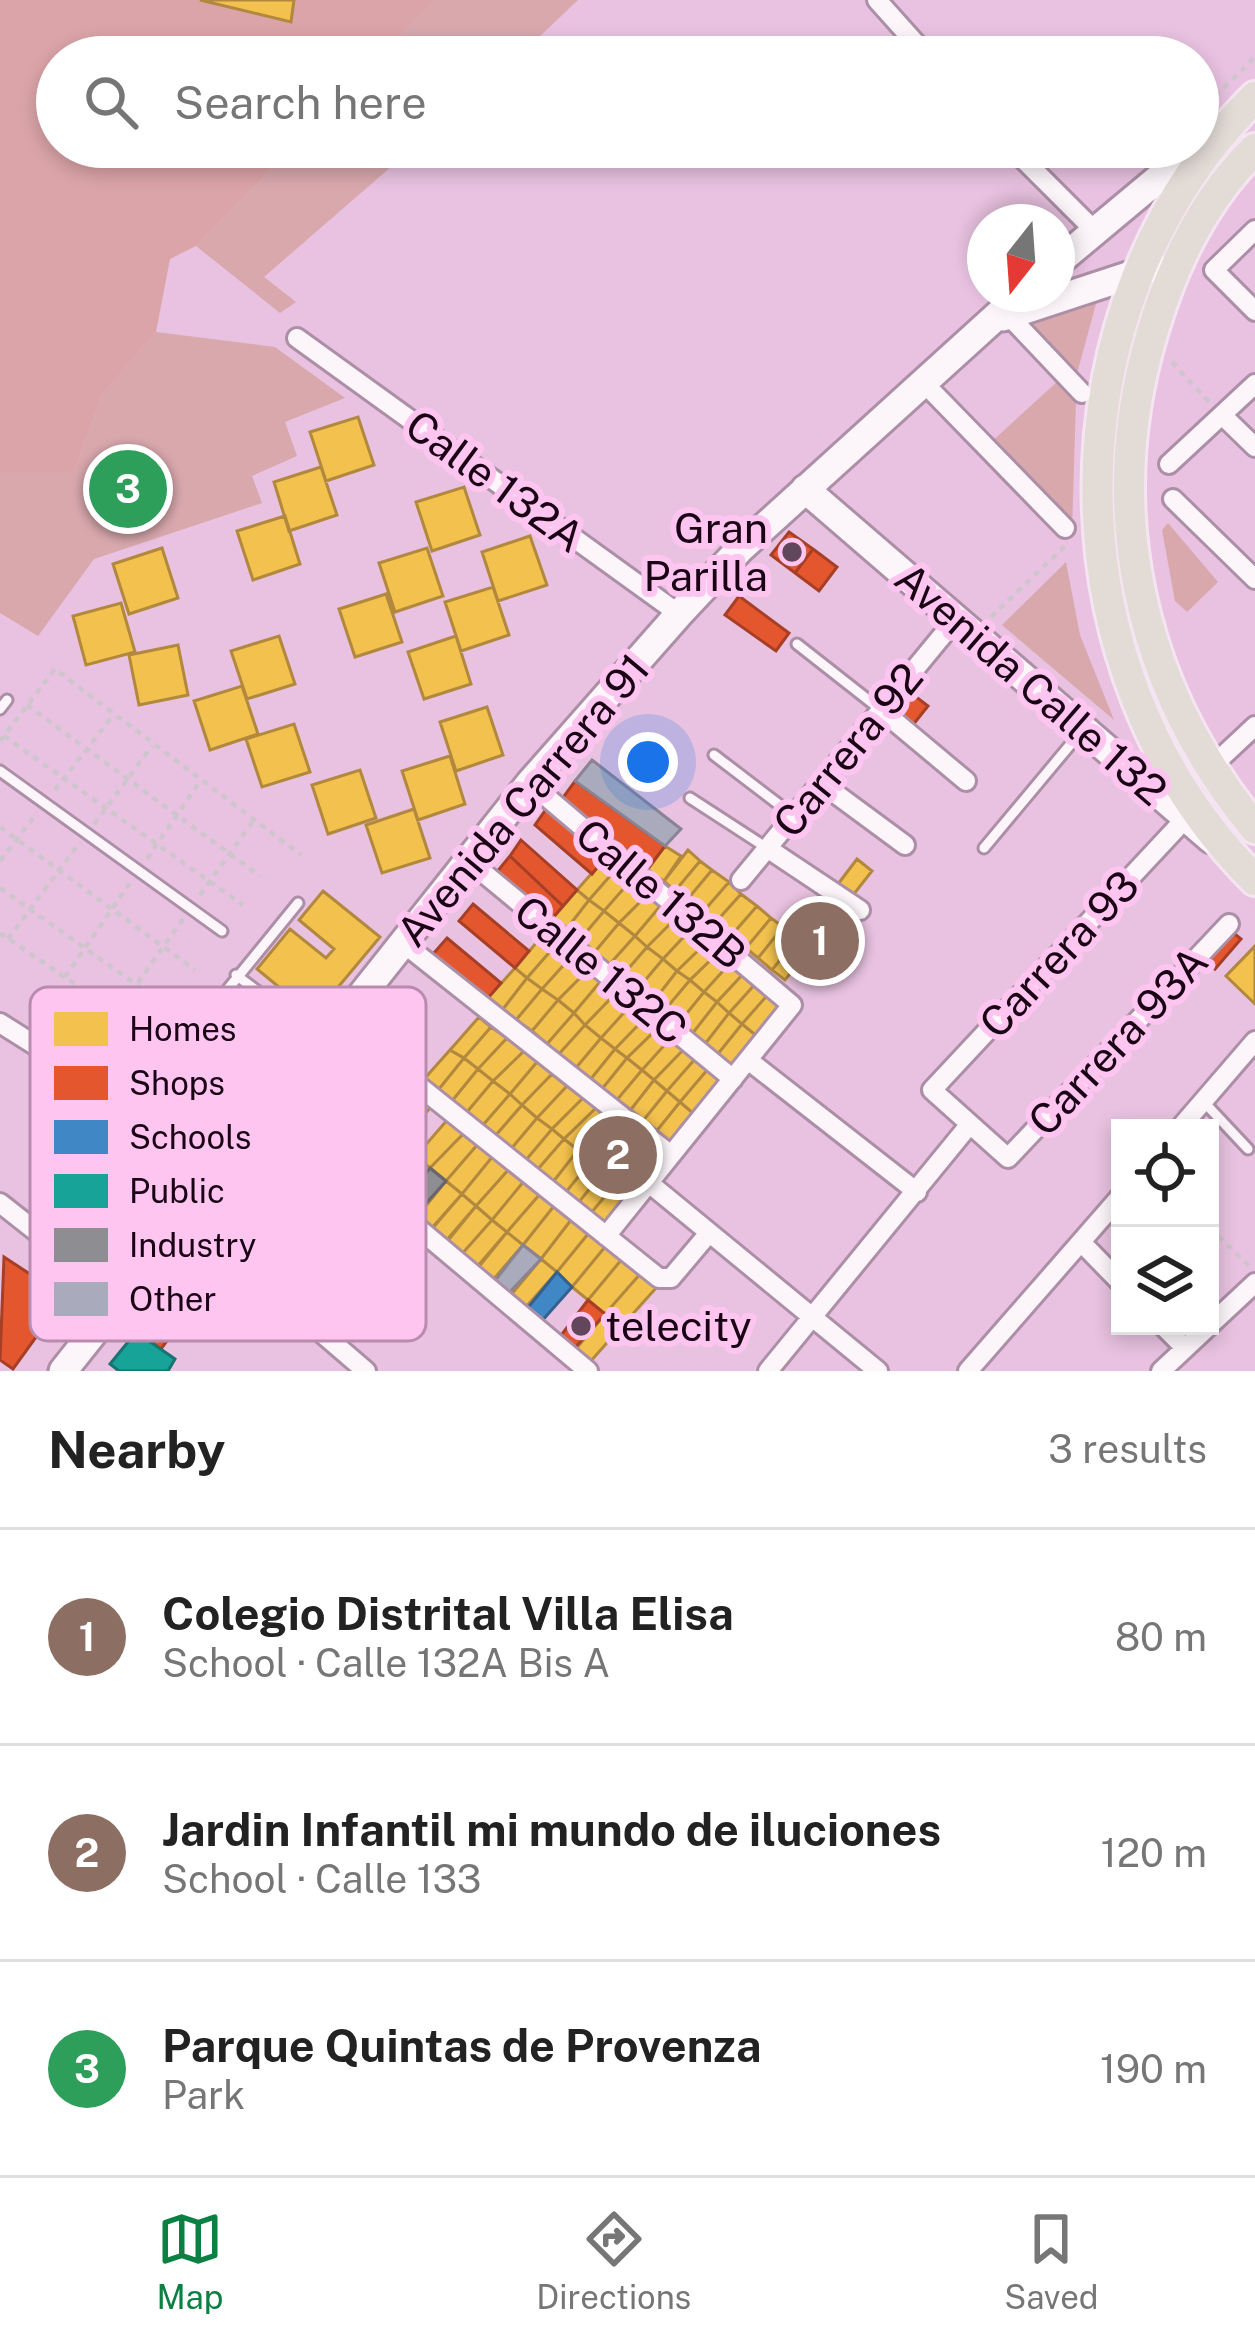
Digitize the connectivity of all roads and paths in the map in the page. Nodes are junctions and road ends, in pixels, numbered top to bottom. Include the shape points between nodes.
1 (877, 0) edge
2 (909, 36) edge
3 (1255, 57) edge
4 (1219, 92) edge
5 (1252, 100) edge
6 (1219, 128) edge
7 (1219, 141) edge
8 (1255, 149) edge
9 (1032, 168) edge
10 (1171, 168) edge
11 (1197, 168) edge
12 (1255, 230) edge
13 (1095, 231) junction
14 (1075, 248) edge
15 (1179, 260) junction
16 (1139, 272) junction
17 (1075, 291) edge
18 (1255, 311) edge
19 (1004, 312) edge
20 (305, 342) dead end
21 (1161, 351) dead end
22 (923, 382) junction
23 (1255, 384) edge
24 (1082, 393) dead end
25 (1222, 415) junction
26 (1255, 447) edge
27 (1169, 464) dead end
28 (806, 489) junction
29 (1173, 499) dead end
30 (1069, 533) joint
31 (1255, 579) edge
32 (679, 614) junction
33 (956, 619) junction
34 (987, 620) dead end
35 (797, 644) dead end
36 (27, 704) junction
37 (881, 710) junction
38 (114, 714) junction
39 (1255, 726) edge
40 (1083, 729) junction
41 (2, 738) edge
42 (87, 749) junction
43 (714, 755) dead end
44 (1210, 768) junction
45 (0, 771) edge
46 (64, 778) junction
47 (966, 781) dead end
48 (530, 783) junction
49 (820, 783) junction
50 (690, 797) dead end
51 (45, 803) junction
52 (794, 816) junction
53 (1186, 818) junction
54 (0, 827) edge
55 (1255, 828) edge
56 (17, 839) junction
57 (905, 845) dead end
58 (767, 848) junction
59 (984, 848) dead end
60 (301, 855) dead end
61 (0, 861) edge
62 (469, 861) junction
63 (1244, 869) edge
64 (260, 876) dead end
65 (741, 880) dead end
66 (0, 888) edge
67 (298, 903) dead end
68 (243, 905) dead end
69 (860, 910) dead end
70 (1229, 924) dead end
71 (222, 931) dead end
72 (0, 933) edge
73 (404, 943) junction
74 (195, 970) dead end
75 (236, 975) junction
76 (79, 987) edge
77 (140, 987) edge
78 (227, 987) edge
79 (256, 987) edge
80 (368, 987) edge
81 (0, 1023) edge
82 (30, 1042) edge
83 (1254, 1045) edge
84 (748, 1060) junction
85 (733, 1079) junction
86 (1203, 1101) junction
87 (426, 1102) edge
88 (1188, 1119) edge
89 (970, 1124) junction
90 (1248, 1148) dead end
91 (671, 1155) junction
92 (649, 1183) junction
93 (917, 1192) junction
94 (0, 1203) edge
95 (1111, 1207) edge
96 (30, 1227) edge
97 (709, 1233) junction
98 (426, 1235) edge
99 (606, 1236) junction
100 (1219, 1237) edge
101 (1081, 1242) junction
102 (1255, 1272) edge
103 (1111, 1273) edge
104 (1255, 1282) edge
105 (1219, 1316) edge
106 (811, 1320) junction
107 (1172, 1335) edge
108 (1199, 1335) edge
109 (85, 1341) edge
110 (331, 1341) edge
111 (1185, 1348) junction
112 (63, 1371) edge
113 (366, 1371) edge
114 (588, 1371) edge
115 (768, 1371) edge
116 (878, 1371) edge
117 (968, 1371) edge
118 (1161, 1371) edge

1 - 2 street
3 - 4 path
5 - 6 main road
5 - 7 main road
8 - 15 main road via 1217,191
9 - 13 street
10 - 13 main road
11 - 16 main road
12 - 18 street via 1214,270
13 - 14 main road
15 - 16 main road, Avenida Carrera 91
15 - 44 main road via 1138,388 1127,523 1162,674
16 - 17 main road, Avenida Carrera 91
16 - 63 main road via 1100,420 1096,510 1106,603 1158,744
19 - 22 main road, Avenida Carrera 91
19 - 24 street
20 - 32 street, Calle 132A via 602,570
21 - 25 path
22 - 28 main road, Avenida Carrera 91
22 - 30 street
23 - 25 street
25 - 26 street
25 - 27 street
28 - 32 main road, Avenida Carrera 91
28 - 33 main road, Avenida Calle 132
29 - 31 street
30 - 34 path
32 - 48 main road, Avenida Carrera 91
33 - 37 street, Carrera 92
33 - 40 main road, Avenida Calle 132
35 - 37 lane
36 - 38 path via 55,669
36 - 41 path
36 - 42 path
37 - 47 street
37 - 49 street, Carrera 92
38 - 42 path
38 - 60 path
39 - 44 street
40 - 53 main road, Avenida Calle 132
40 - 59 lane
41 - 46 path
42 - 46 path
42 - 64 path
43 - 52 lane
44 - 55 main road
45 - 51 lane
46 - 51 path
46 - 68 path
48 - 62 main road, Avenida Carrera 91
48 - 84 street, Calle 132B via 792,1005
49 - 52 street, Carrera 92
49 - 57 street
50 - 58 lane
51 - 56 path
51 - 71 lane
52 - 58 street, Carrera 92
53 - 63 main road, Avenida Calle 132
53 - 89 street, Carrera 93 via 932,1090
54 - 56 path
56 - 61 path
56 - 74 path
58 - 65 street, Carrera 92
58 - 69 street
62 - 73 main road, Avenida Carrera 91
62 - 85 street, Calle 132C
66 - 77 path
67 - 75 lane
70 - 89 street, Carrera 93A via 1008,1158
72 - 76 path
73 - 80 main road, Avenida Carrera 91
73 - 91 street
75 - 78 lane
75 - 79 lane
81 - 82 street
83 - 86 street
84 - 85 street
84 - 93 street
85 - 91 street
86 - 88 street
86 - 90 lane
87 - 99 street
89 - 93 street
91 - 92 street
92 - 97 street
92 - 99 street
93 - 106 street
94 - 96 street
95 - 101 street
97 - 99 street via 666,1280
97 - 106 street
98 - 114 street
100 - 102 path
101 - 103 street
101 - 117 street
104 - 105 street
106 - 115 street
106 - 116 street
107 - 111 street
108 - 111 street
109 - 112 main road, Avenida Carrera 91
110 - 113 street
111 - 118 street

